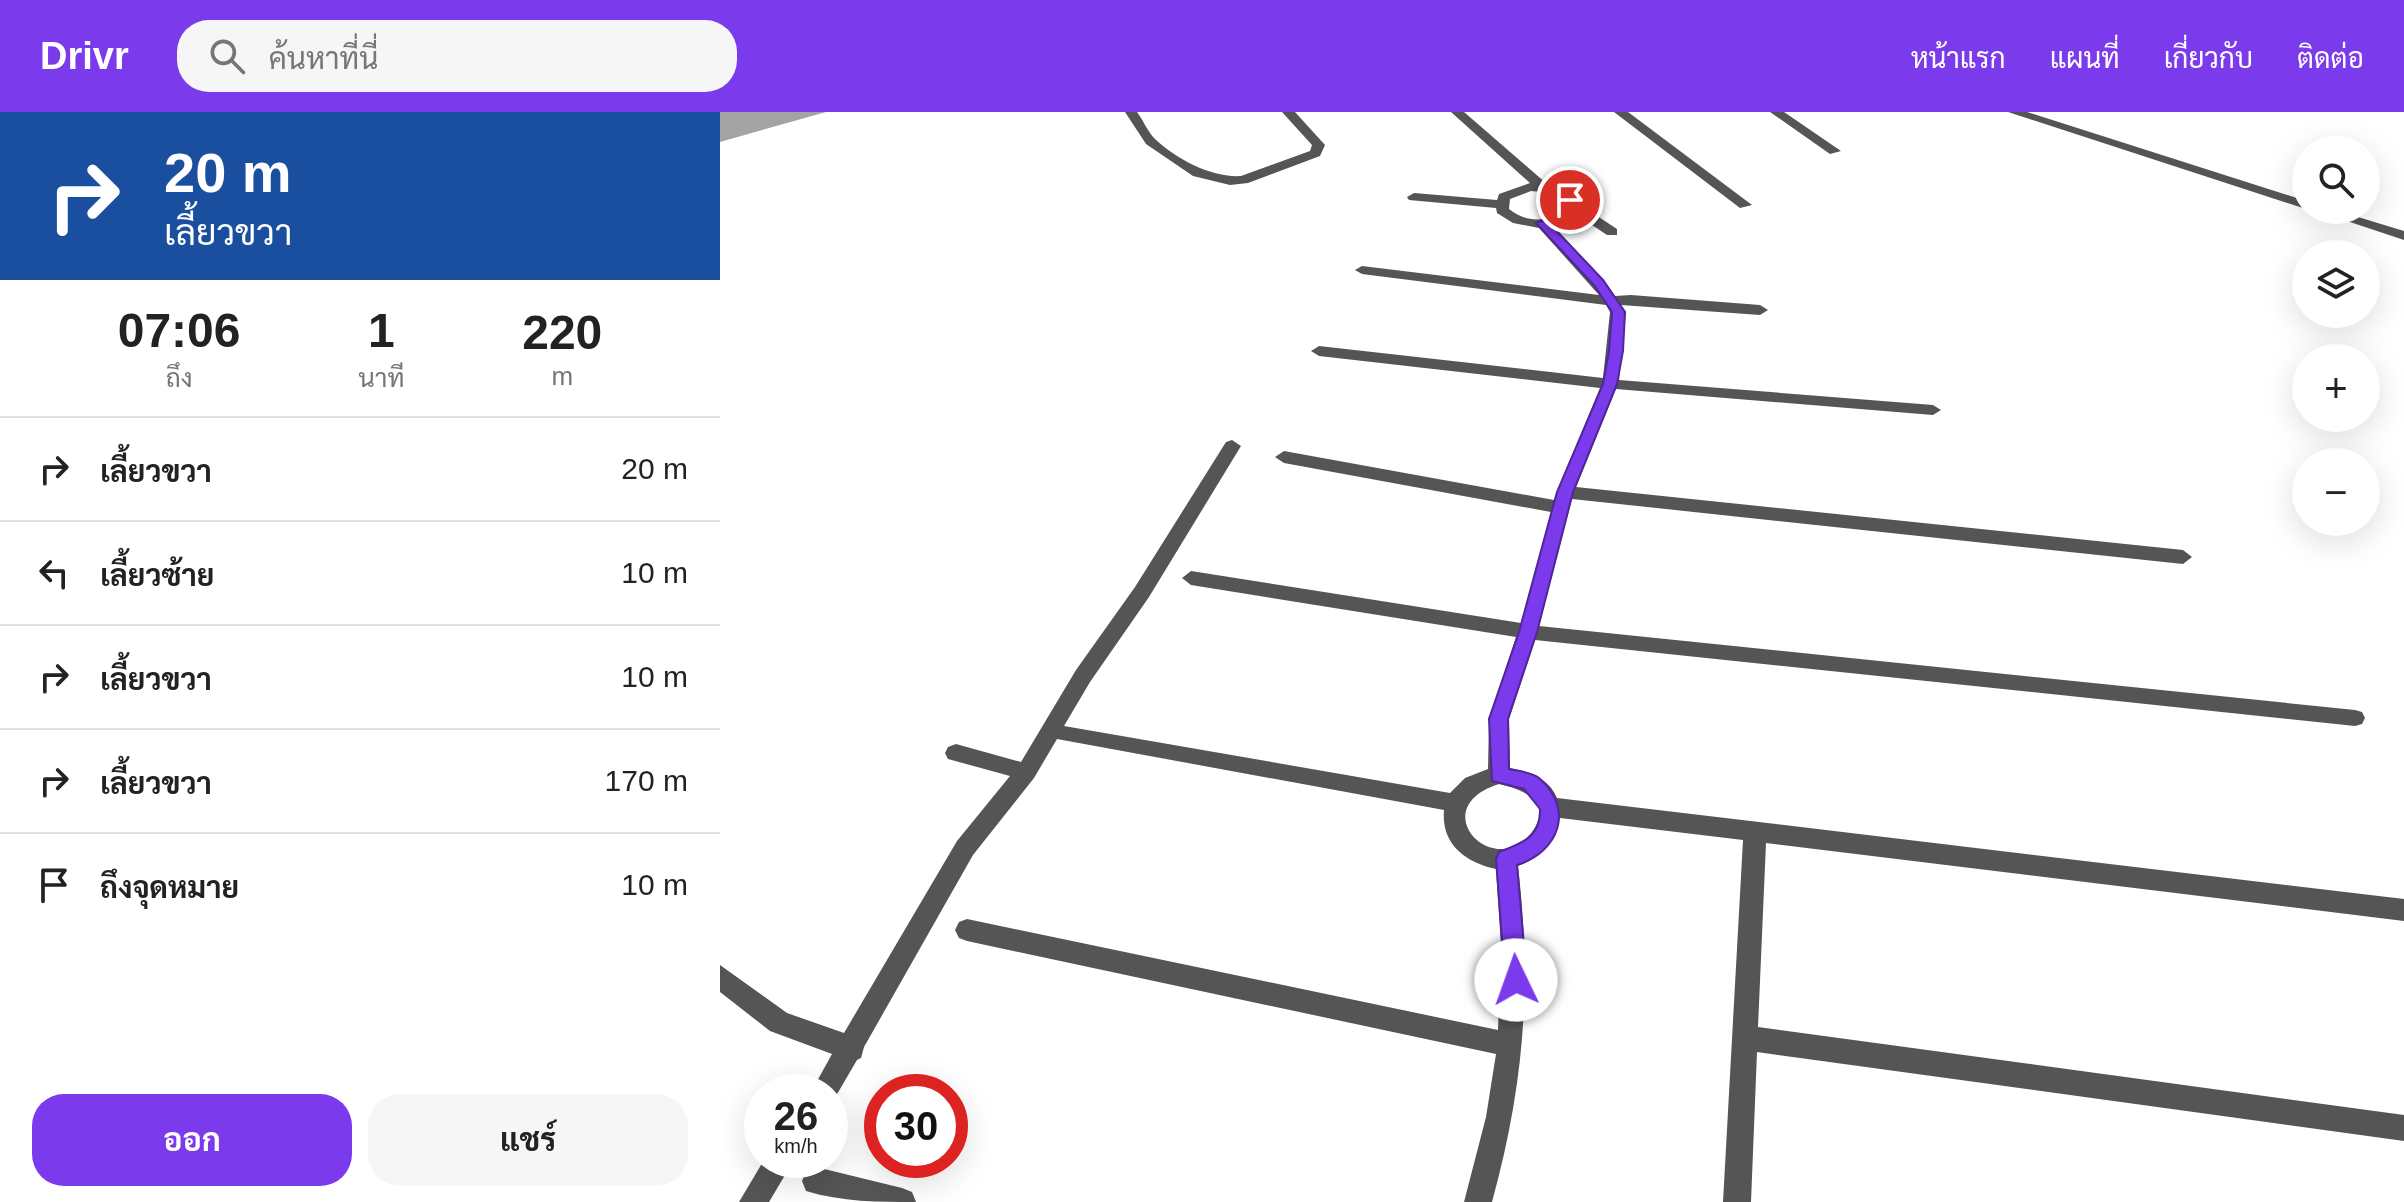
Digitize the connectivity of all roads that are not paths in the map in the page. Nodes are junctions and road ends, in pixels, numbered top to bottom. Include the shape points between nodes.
1 (1131, 112) edge
2 (1288, 112) edge
3 (1457, 112) edge
4 (1620, 112) edge
5 (1776, 112) edge
6 (2014, 112) edge
7 (1835, 151) dead end
8 (1542, 187) junction
9 (1414, 197) dead end
10 (2292, 201) edge
11 (1501, 204) junction
12 (1571, 205) junction
13 (1745, 205) dead end
14 (1542, 223) junction
15 (2366, 224) edge
16 (1612, 232) dead end
17 (2404, 236) edge
18 (1362, 270) dead end
19 (1611, 301) junction
20 (1760, 310) dead end
21 (1319, 351) dead end
22 (1610, 384) junction
23 (1933, 410) dead end
24 (1232, 446) dead end
25 (1284, 457) dead end
26 (1564, 500) junction
27 (2183, 557) dead end
28 (1191, 578) dead end
29 (1528, 632) junction
30 (2355, 718) dead end
31 (1065, 734) dead end
32 (956, 753) dead end
33 (1026, 772) junction
34 (1499, 775) junction
35 (1456, 803) junction
36 (1550, 807) junction
37 (1755, 832) junction
38 (1506, 859) junction
39 (2404, 910) edge
40 (967, 930) dead end
41 (720, 977) edge
42 (1745, 1038) junction
43 (1511, 1045) junction
44 (852, 1049) junction
45 (836, 1074) edge
46 (2404, 1128) edge
47 (768, 1178) edge
48 (816, 1181) dead end
49 (753, 1202) edge
50 (902, 1202) edge
51 (1478, 1202) edge
52 (1737, 1202) edge

1 - 2 street via 1150,141 1198,173 1237,182 1315,153 1319,145
3 - 8 street
4 - 13 street
5 - 7 street
6 - 10 street
8 - 11 street via 1511,192
8 - 12 street via 1561,191
9 - 11 street
11 - 14 street via 1510,217
12 - 14 street via 1562,218
12 - 16 street
14 - 19 street
15 - 17 street
18 - 19 street
19 - 20 street
19 - 22 street via 1618,312
21 - 22 street
22 - 23 street
22 - 26 street
24 - 33 street
25 - 26 street
26 - 27 street
26 - 29 street
28 - 29 street
29 - 30 street
29 - 34 street via 1499,719
31 - 35 street
32 - 33 street
33 - 44 street via 965,848
34 - 35 street via 1478,781
34 - 36 street via 1531,783
35 - 38 street via 1456,833 1468,848
36 - 37 street
36 - 38 street via 1545,836 1528,852
37 - 39 street
37 - 42 street
38 - 43 street via 1516,980
40 - 43 street
41 - 44 street via 779,1022
42 - 46 street
42 - 52 street
43 - 51 street
44 - 45 street
47 - 49 street
48 - 50 street

